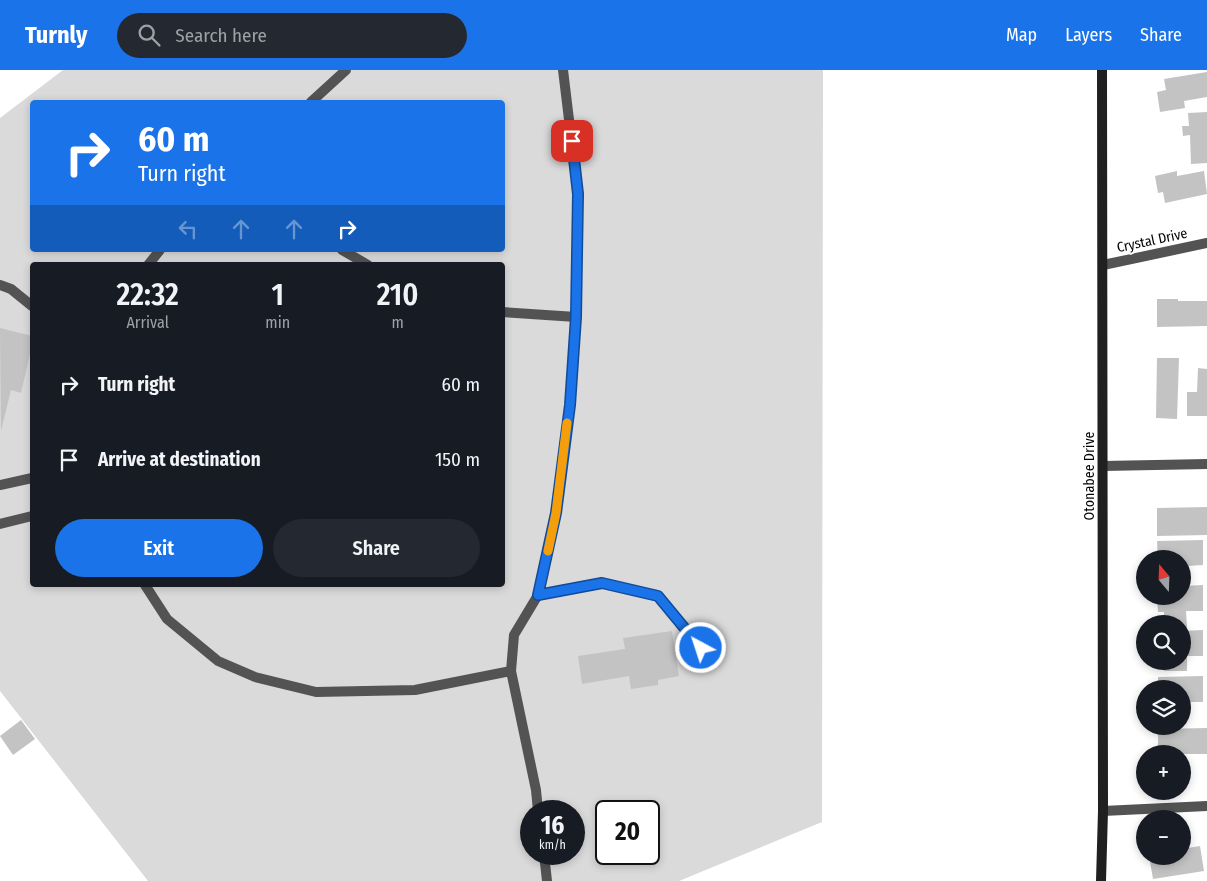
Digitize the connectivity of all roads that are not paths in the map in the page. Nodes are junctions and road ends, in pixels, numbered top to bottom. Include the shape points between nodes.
1 (346, 70) edge
2 (564, 70) edge
3 (1102, 70) edge
4 (313, 100) edge
5 (1207, 242) edge
6 (158, 252) edge
7 (345, 252) edge
8 (150, 262) edge
9 (363, 262) edge
10 (1103, 265) junction
11 (0, 285) edge
12 (30, 304) edge
13 (505, 312) edge
14 (576, 317) junction
15 (1207, 464) edge
16 (1103, 466) junction
17 (30, 478) edge
18 (0, 485) edge
19 (30, 516) edge
20 (0, 524) edge
21 (146, 587) edge
22 (538, 595) junction
23 (701, 648) dead end
24 (511, 671) junction
25 (537, 800) edge
26 (1207, 806) edge
27 (1104, 811) junction
28 (545, 865) edge
29 (547, 881) edge
30 (1101, 881) edge

1 - 4 street
2 - 14 street via 578,194
3 - 10 street, Otonabee Drive
5 - 10 street, Crystal Drive
6 - 8 street
7 - 9 street
10 - 16 street, Otonabee Drive
11 - 12 street via 11,289
13 - 14 street
14 - 22 street via 570,405 556,513
15 - 16 street
16 - 27 street, Otonabee Drive
17 - 18 street
19 - 20 street
21 - 24 street via 167,619 218,661 255,677 316,692 415,690
22 - 23 street via 602,583 658,596
22 - 24 street via 514,635
24 - 25 street
26 - 27 street
27 - 30 street, Otonabee Drive
28 - 29 street

